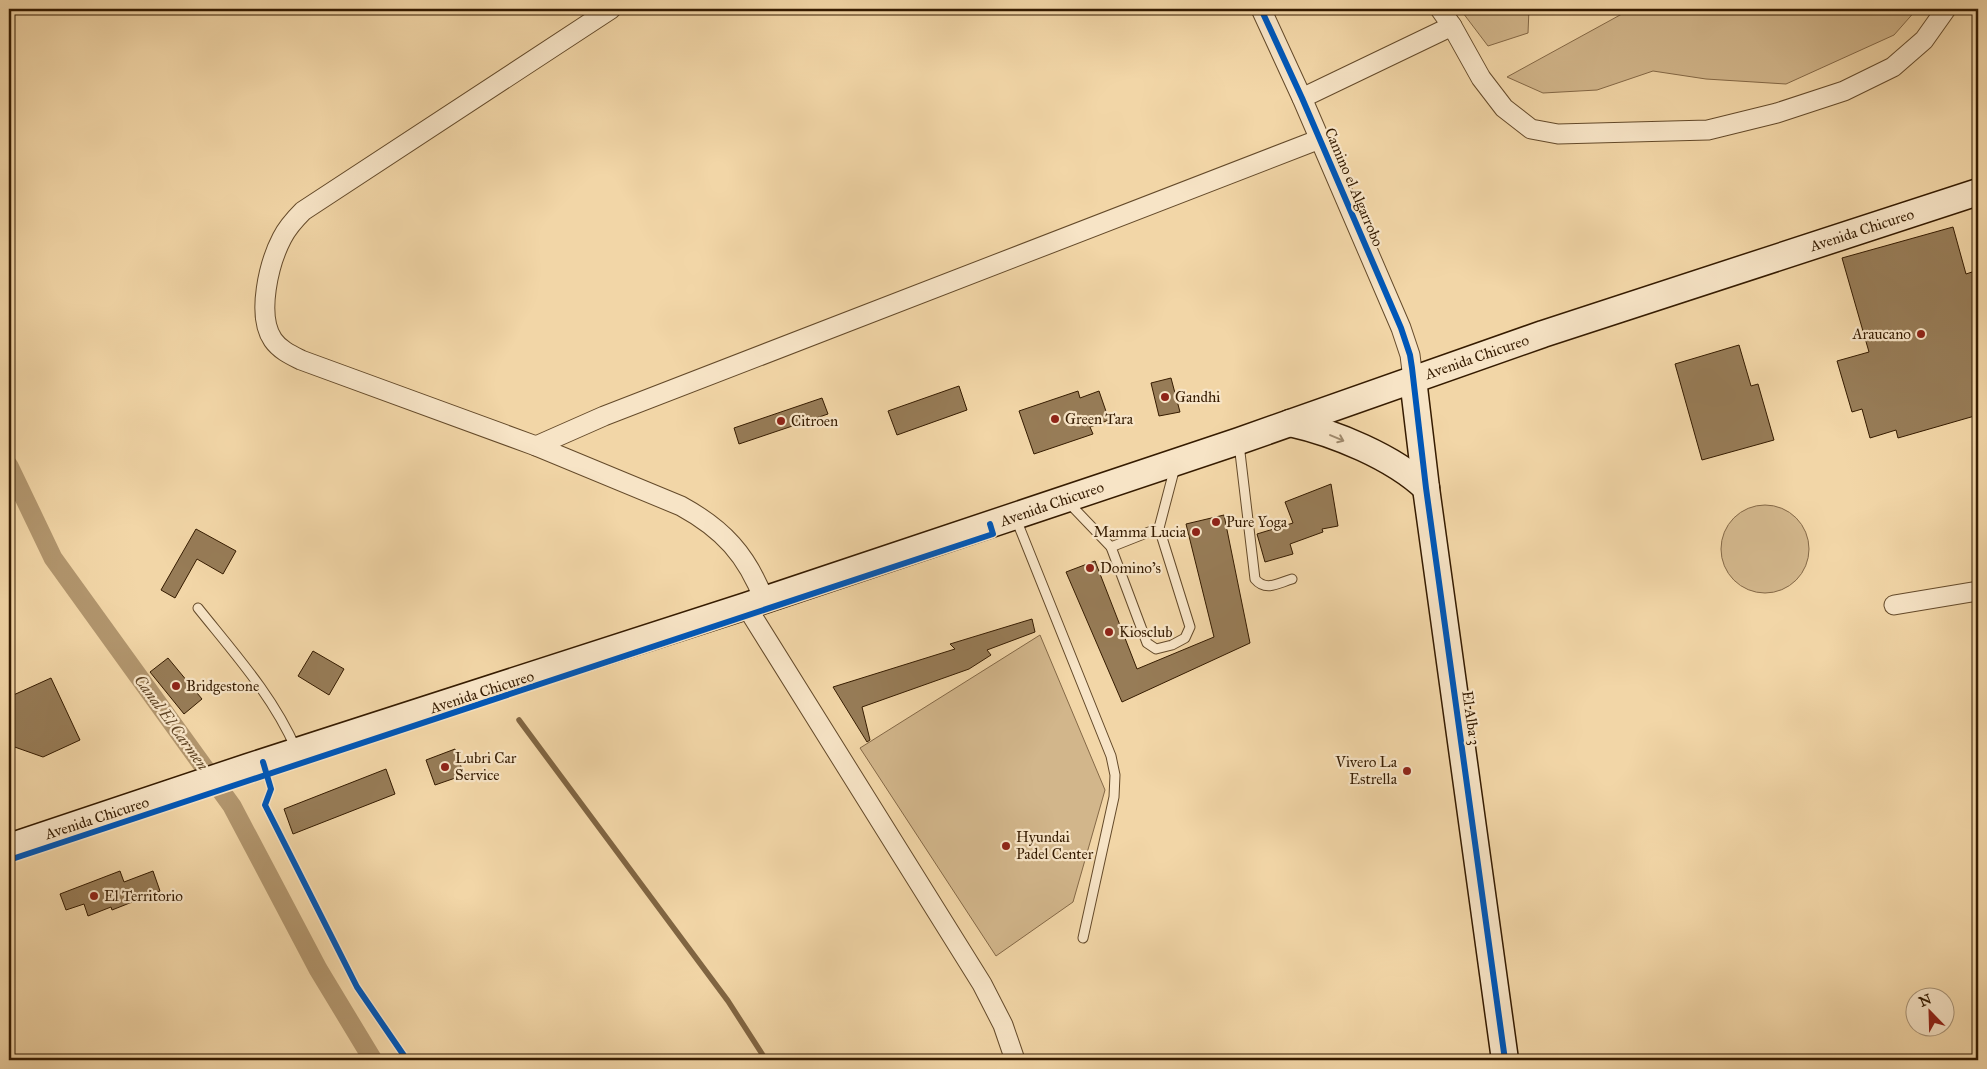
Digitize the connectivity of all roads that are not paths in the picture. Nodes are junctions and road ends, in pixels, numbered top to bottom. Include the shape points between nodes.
1 (611, 9) edge
2 (1261, 9) edge
3 (1440, 9) edge
4 (1946, 9) edge
5 (1452, 26) junction
6 (1302, 98) junction
7 (1320, 139) junction
8 (1978, 192) edge
9 (1413, 379) junction
10 (1290, 423) junction
11 (1239, 441) junction
12 (536, 446) junction
13 (1421, 446) junction
14 (1177, 462) junction
15 (1392, 463) junction
16 (1426, 488) junction
17 (1065, 499) junction
18 (1014, 516) junction
19 (1159, 528) junction
20 (1111, 547) junction
21 (1292, 579) dead end
22 (1978, 591) edge
23 (755, 603) junction
24 (1894, 605) dead end
25 (198, 608) dead end
26 (298, 752) junction
27 (9, 847) edge
28 (1083, 938) dead end
29 (1015, 1060) edge
30 (1505, 1060) edge

1 - 12 street via 303,211 282,237 268,281 265,309 268,331 287,353
2 - 6 street, Camino el Algarrobo
3 - 5 street
4 - 5 street via 1924,40 1893,67 1844,91 1708,130 1558,134 1531,129 1504,108 1480,78
5 - 6 street
6 - 7 street, Camino el Algarrobo
7 - 9 street, Camino el Algarrobo via 1406,341
7 - 12 street via 604,416
8 - 9 main road, Avenida Chicureo
9 - 10 main road, Avenida Chicureo
9 - 13 main road, El Alba 3
10 - 11 main road, Avenida Chicureo
10 -> 15 main road via 1326,433
11 - 14 main road, Avenida Chicureo
11 - 21 lane via 1255,579 1267,587
12 - 23 street via 699,516 741,554 750,569
13 - 15 main road
13 - 16 main road, El Alba 3
14 - 17 main road, Avenida Chicureo
14 - 19 lane
15 - 16 main road
16 - 30 main road, El Alba 3
17 - 18 main road, Avenida Chicureo
17 - 20 lane
18 - 23 main road, Avenida Chicureo
18 - 28 lane via 1111,756 1115,775 1114,797
19 - 20 lane
19 - 20 lane via 1190,627 1185,638 1172,646 1156,649 1147,643
22 - 24 street
23 - 26 main road, Avenida Chicureo
23 - 29 street via 982,984 1003,1025
25 - 26 lane via 261,686
26 - 27 main road, Avenida Chicureo

